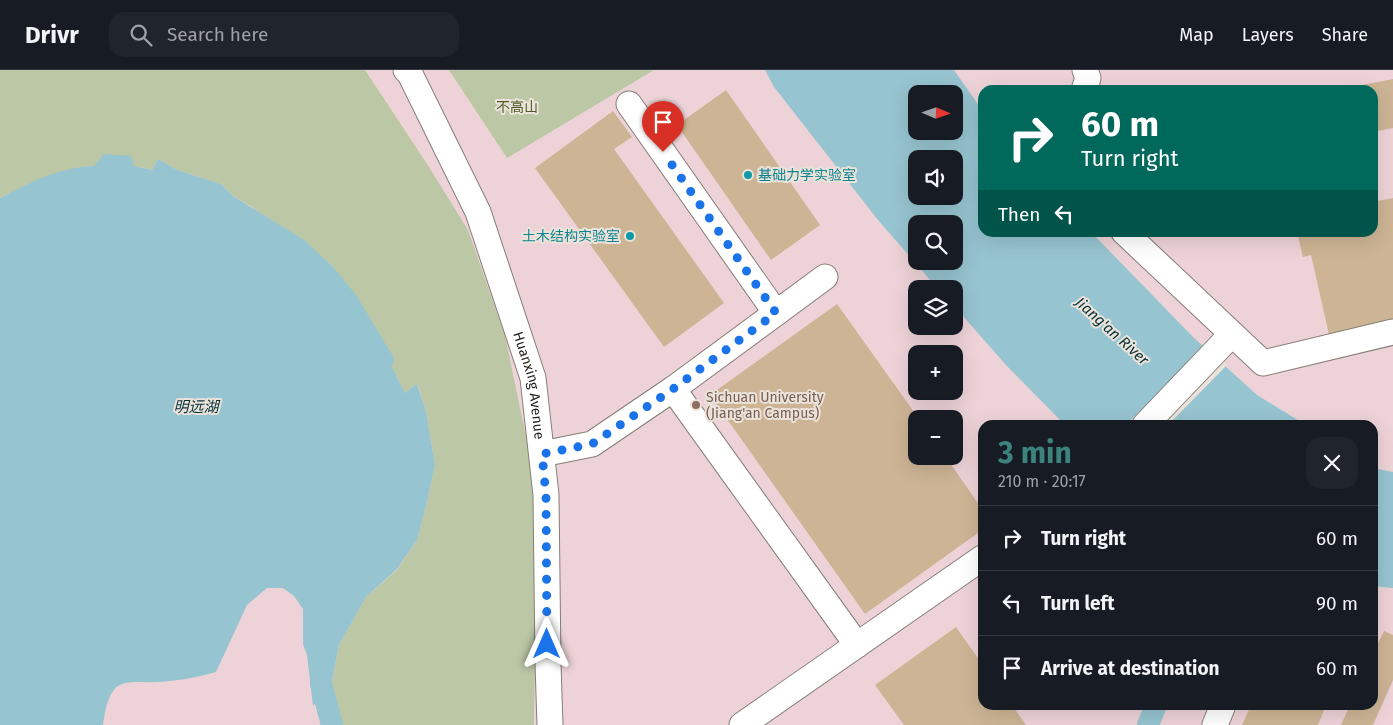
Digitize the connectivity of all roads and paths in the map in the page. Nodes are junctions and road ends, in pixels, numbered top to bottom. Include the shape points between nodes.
1 (406, 70) edge
2 (1085, 70) edge
3 (1086, 85) edge
4 (629, 104) dead end
5 (1129, 237) edge
6 (826, 277) dead end
7 (776, 313) junction
8 (1393, 332) edge
9 (1232, 334) junction
10 (673, 389) junction
11 (1150, 420) edge
12 (542, 454) junction
13 (978, 561) edge
14 (857, 645) junction
15 (1221, 710) edge
16 (550, 725) edge
17 (742, 725) edge
18 (1215, 725) edge

1 - 12 street, Huanxing Avenue via 478,212 533,378
2 - 3 street via 1088,78
4 - 7 street
5 - 9 street
6 - 7 street
7 - 10 street
8 - 9 street via 1263,363
9 - 11 street
10 - 12 street via 592,444
10 - 14 street
12 - 16 street, Huanxing Avenue via 546,495
13 - 14 street
14 - 17 street
15 - 18 street

